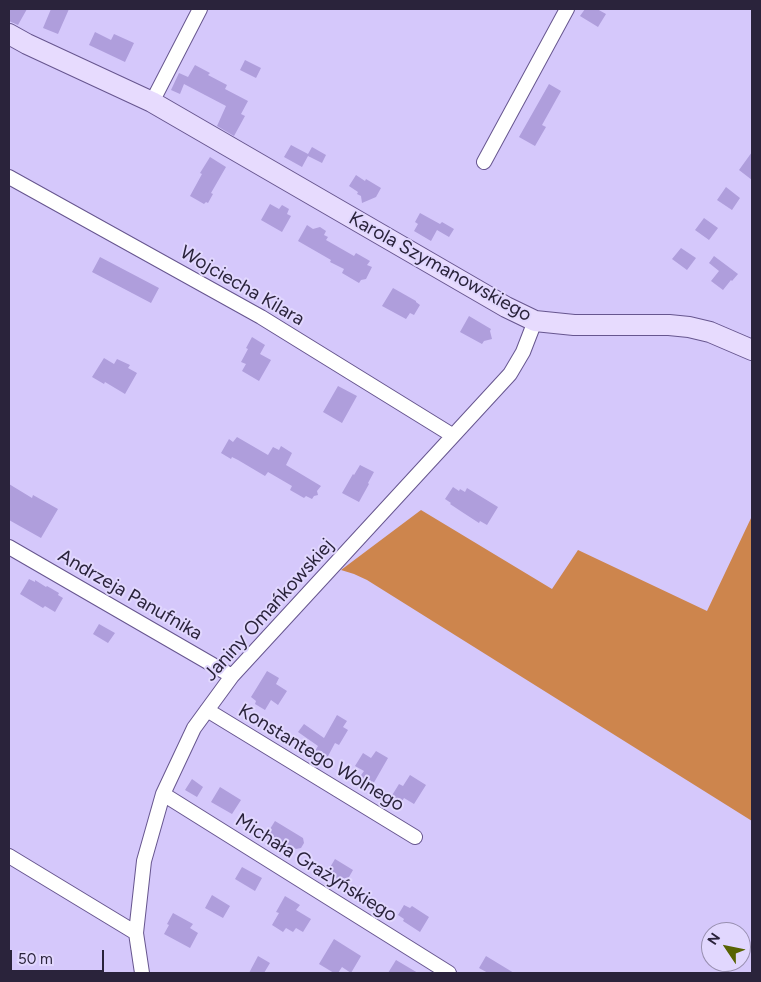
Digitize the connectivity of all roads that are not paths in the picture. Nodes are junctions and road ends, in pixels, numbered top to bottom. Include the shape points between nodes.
1 (200, 9) edge
2 (567, 9) edge
3 (9, 34) edge
4 (152, 102) junction
5 (484, 162) dead end
6 (9, 177) edge
7 (535, 321) junction
8 (752, 350) edge
9 (452, 435) junction
10 (9, 547) edge
11 (232, 676) junction
12 (207, 710) junction
13 (162, 794) junction
14 (415, 837) dead end
15 (9, 856) edge
16 (136, 933) junction
17 (142, 973) edge
18 (449, 973) edge

1 - 4 street
2 - 5 street
3 - 4 street, Karola Szymanowskiego
4 - 7 street, Karola Szymanowskiego
6 - 9 street, Wojciecha Kilara via 260,317
7 - 8 street, Karola Szymanowskiego via 689,327 710,332
7 - 9 street, Janiny Omańkowskiej via 524,352 510,374
9 - 11 street, Janiny Omańkowskiej
10 - 11 street, Andrzeja Panufnika
11 - 12 street, Janiny Omańkowskiej
12 - 13 street, Janiny Omańkowskiej via 194,728
12 - 14 street, Konstantego Wolnego
13 - 16 street, Janiny Omańkowskiej via 144,861
13 - 18 street, Michała Grażyńskiego
15 - 16 street
16 - 17 street, Janiny Omańkowskiej

